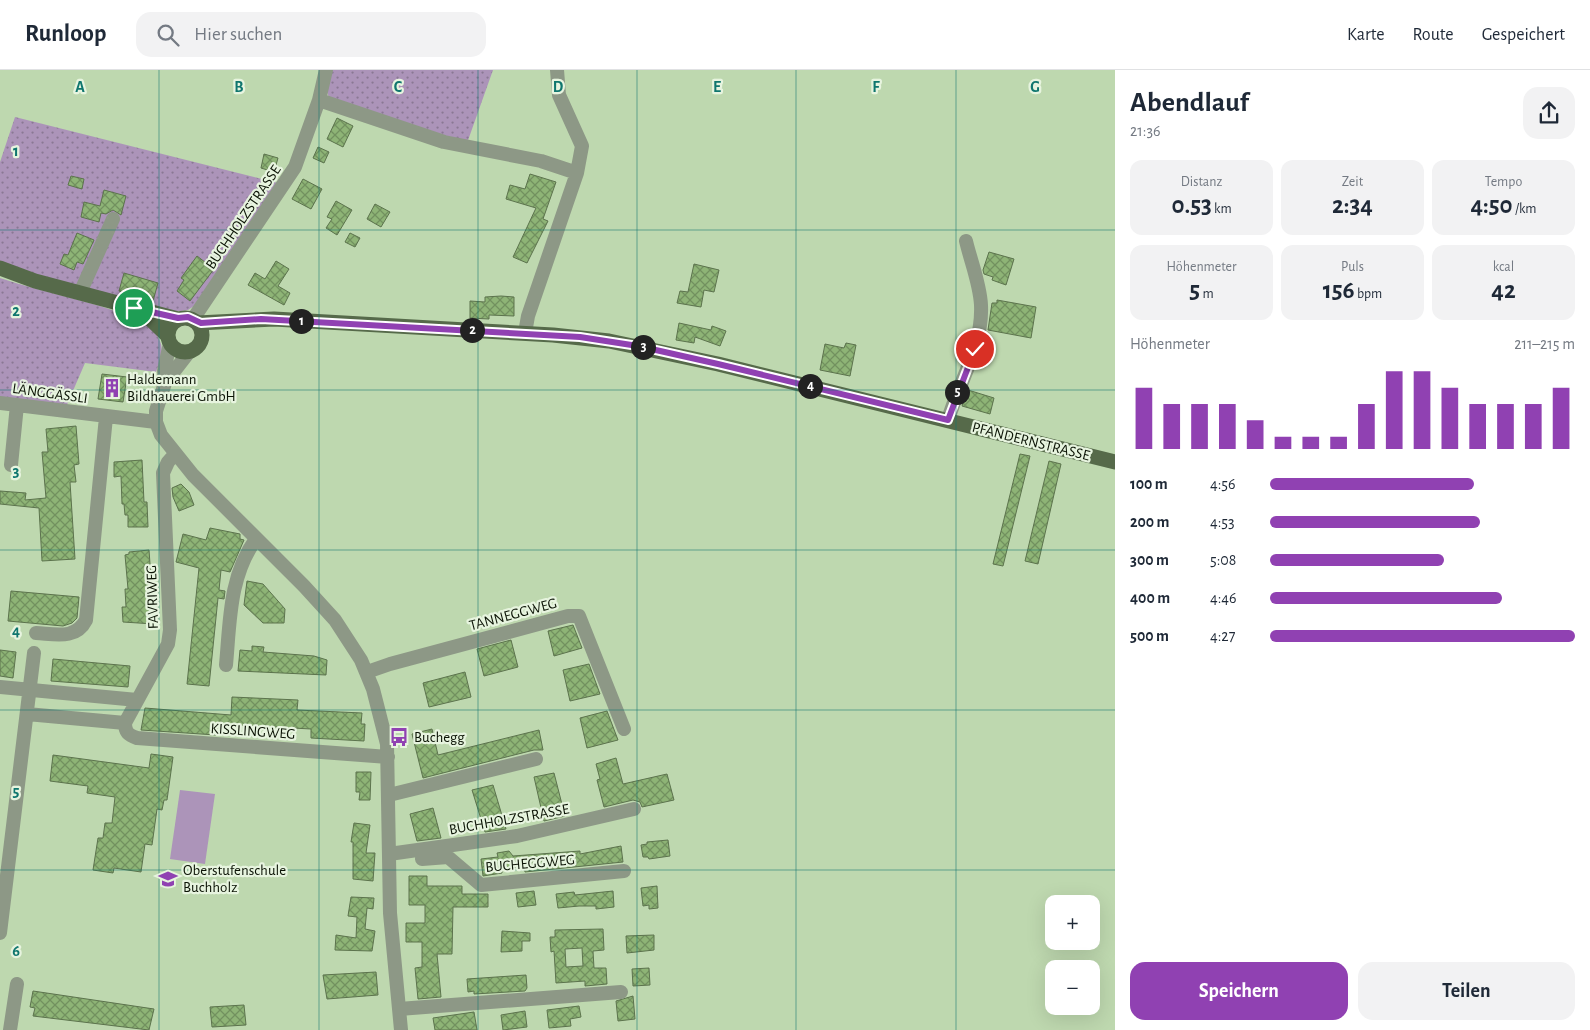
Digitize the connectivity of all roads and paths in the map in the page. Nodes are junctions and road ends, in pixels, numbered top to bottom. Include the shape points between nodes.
1 (326, 70) edge
2 (557, 70) edge
3 (319, 100) junction
4 (577, 173) junction
5 (114, 219) dead end
6 (966, 241) dead end
7 (0, 268) edge
8 (80, 293) junction
9 (141, 310) junction
10 (190, 320) junction
11 (239, 321) junction
12 (526, 333) junction
13 (169, 340) junction
14 (202, 341) junction
15 (189, 352) junction
16 (165, 383) junction
17 (0, 403) edge
18 (17, 405) junction
19 (106, 418) junction
20 (948, 420) junction
21 (156, 422) junction
22 (175, 454) junction
23 (1115, 462) edge
24 (11, 465) dead end
25 (256, 539) junction
26 (36, 633) dead end
27 (34, 654) dead end
28 (226, 665) dead end
29 (367, 672) junction
30 (0, 687) edge
31 (29, 690) junction
32 (137, 700) junction
33 (27, 714) junction
34 (125, 723) junction
35 (624, 729) dead end
36 (388, 757) junction
37 (536, 759) dead end
38 (389, 795) junction
39 (634, 809) dead end
40 (389, 858) junction
41 (624, 871) dead end
42 (0, 933) edge
43 (17, 984) dead end
44 (621, 992) dead end
45 (400, 1009) junction
46 (10, 1030) edge
47 (401, 1030) edge

1 - 3 street, BUCHHOLZSTRASSE
2 - 4 street via 559,95 582,146
3 - 4 street via 444,142 541,161
3 - 10 street, BUCHHOLZSTRASSE via 303,148 286,184
4 - 12 street via 528,316
5 - 8 street
6 - 20 street via 980,295 981,320 975,349
7 - 8 main road
8 - 9 main road
9 - 10 main road
9 - 13 main road
10 - 11 main road, PFANDERNSTRASSE
10 - 13 main road via 170,326
10 - 14 main road via 202,331
11 - 12 main road, PFANDERNSTRASSE via 274,319
11 - 14 main road, PFANDERNSTRASSE
12 - 20 main road, PFANDERNSTRASSE via 638,346
13 - 15 main road via 178,351
13 - 16 street
14 - 15 main road
15 - 16 street
16 - 21 street
17 - 18 street, LÄNGGÄSSLI
18 - 19 street, LÄNGGÄSSLI
18 - 24 street
19 - 21 street, LÄNGGÄSSLI
19 - 26 street via 86,620 74,633
20 - 23 main road, PFANDERNSTRASSE
21 - 22 street via 160,435
22 - 25 street
22 - 32 street, FAVRIWEG via 163,473 168,644
25 - 28 street via 233,591
25 - 29 street via 335,620
27 - 31 street
29 - 35 street, TANNEGGWEG via 568,616 579,616
29 - 36 street via 383,722
30 - 31 street
31 - 32 street
31 - 33 street
32 - 34 street, FAVRIWEG
33 - 34 street
33 - 42 street
34 - 36 street, KISSLINGWEG via 125,730 137,738
36 - 38 street
37 - 38 street
38 - 40 street
39 - 40 street, BUCHHOLZSTRASSE via 517,836
40 - 41 street, BUCHEGGWEG via 448,857 481,885
40 - 45 street via 390,913
43 - 46 street
44 - 45 street
45 - 47 street

